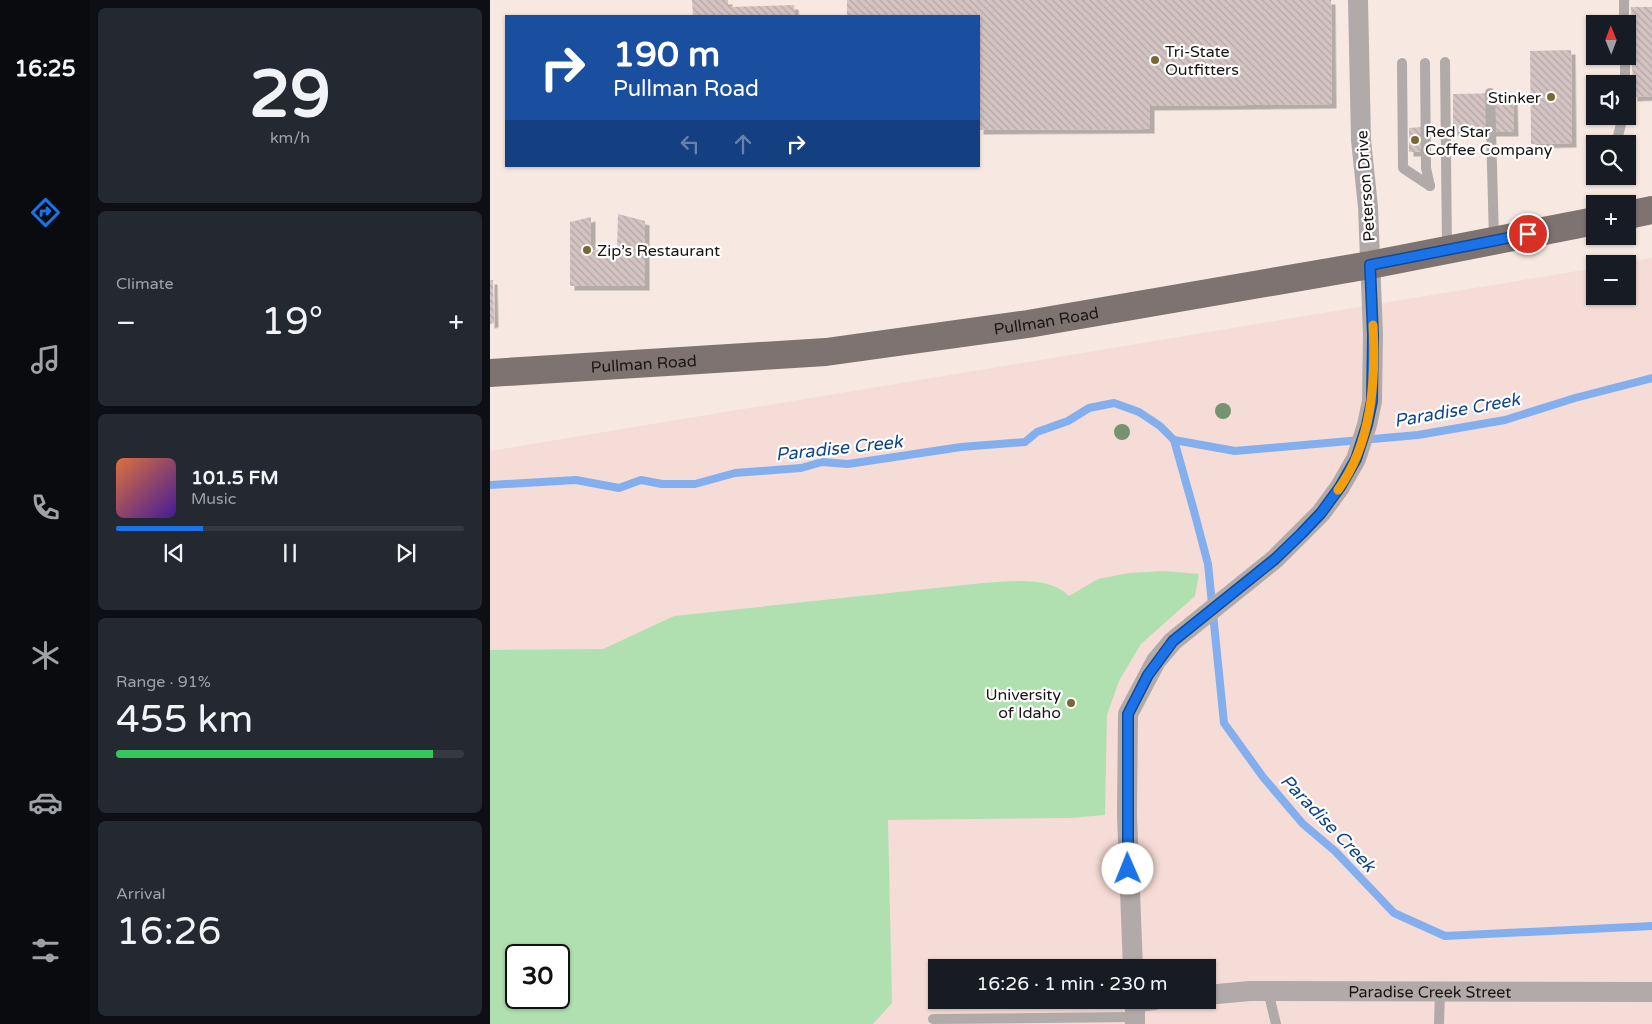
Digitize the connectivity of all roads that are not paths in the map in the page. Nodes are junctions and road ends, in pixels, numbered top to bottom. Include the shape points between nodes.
1 (1358, 0) edge
2 (1624, 0) edge
3 (1624, 15) edge
4 (1445, 62) dead end
5 (1425, 63) dead end
6 (1402, 64) dead end
7 (1490, 93) dead end
8 (1652, 210) edge
9 (1636, 213) edge
10 (1586, 223) edge
11 (1494, 241) junction
12 (1447, 250) junction
13 (1370, 265) junction
14 (490, 373) edge
15 (1133, 959) edge
16 (1268, 991) junction
17 (1440, 991) junction
18 (1652, 992) edge
19 (1216, 994) edge
20 (1135, 1011) edge
21 (933, 1019) dead end
22 (1276, 1024) edge
23 (1439, 1024) edge

1 - 13 street, Peterson Drive via 1361,140
2 - 3 lane
4 - 12 lane
5 - 6 lane via 1426,168 1430,186 1403,168
7 - 11 lane
8 - 9 main road
10 - 11 main road, Pullman Road
11 - 12 main road, Pullman Road
12 - 13 main road, Pullman Road
13 - 14 main road, Pullman Road via 1028,324 826,352
13 - 15 street, Peterson Drive via 1372,401 1356,459 1321,513 1275,559 1173,641 1156,661 1128,714 1127,835
16 - 17 street, Paradise Creek Street
16 - 19 street, Paradise Creek Street
16 - 22 lane
17 - 18 street, Paradise Creek Street
17 - 23 lane
20 - 21 lane

